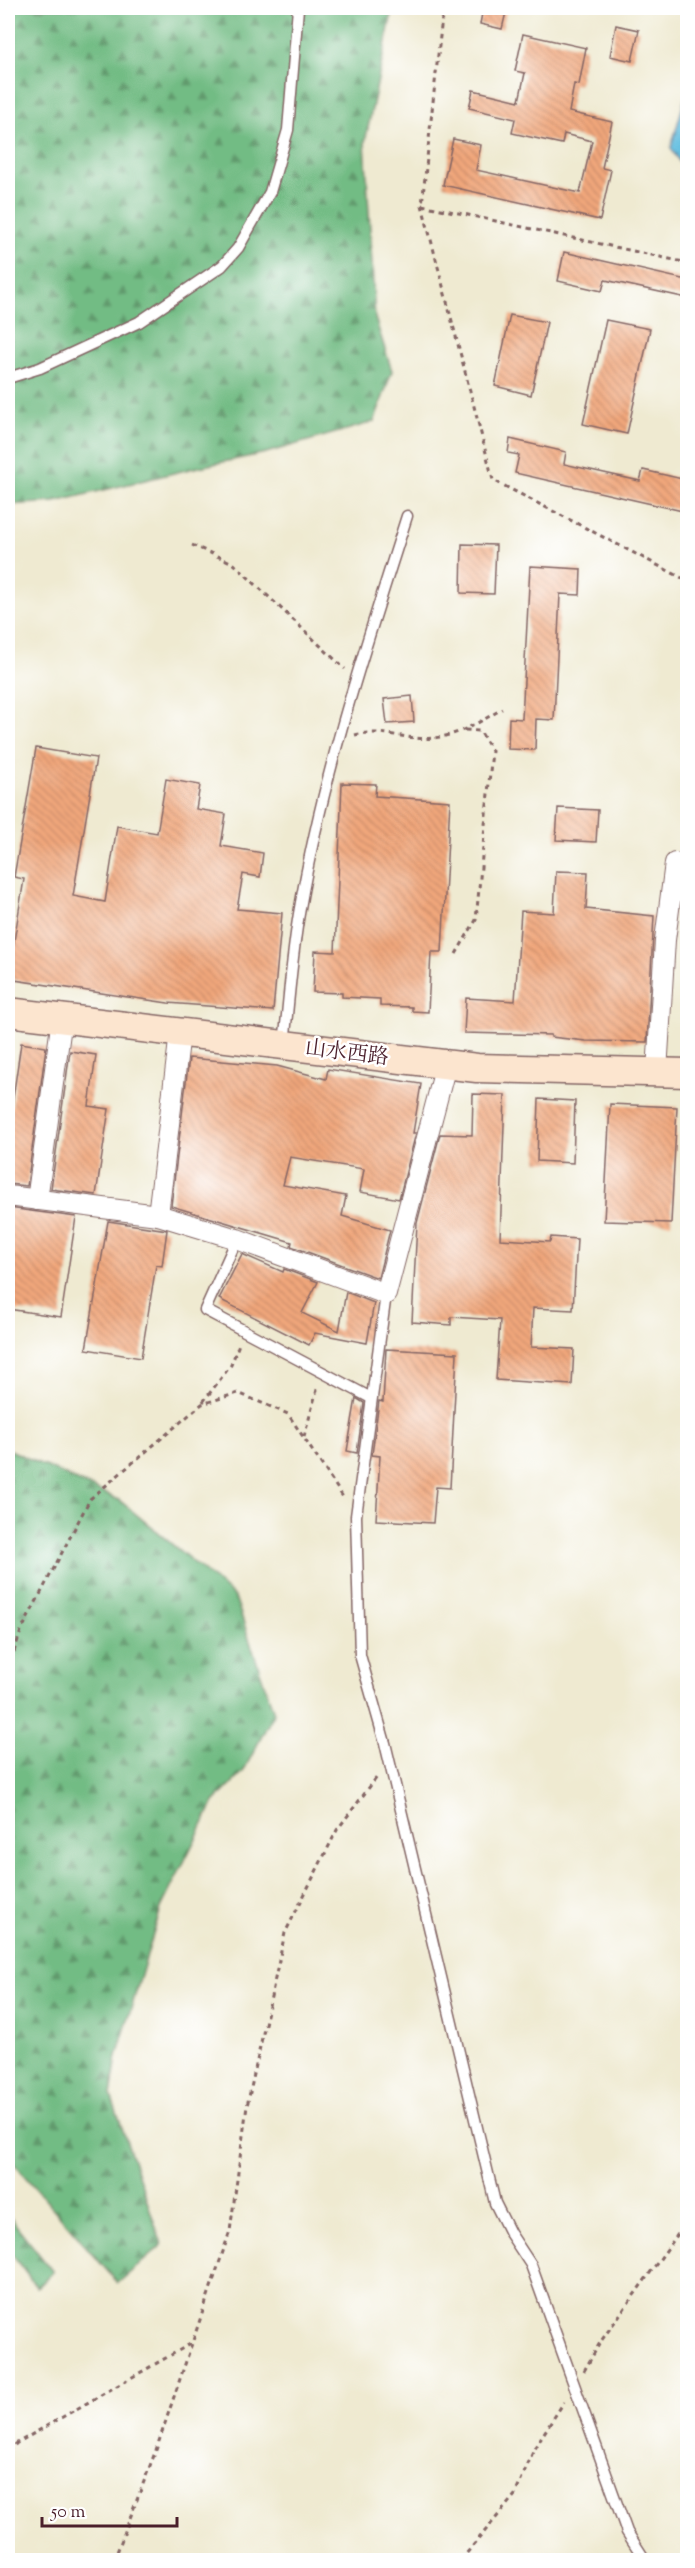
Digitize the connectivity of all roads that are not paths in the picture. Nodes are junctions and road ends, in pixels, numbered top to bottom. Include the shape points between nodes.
1 (298, 8) edge
2 (8, 378) edge
3 (407, 516) dead end
4 (675, 863) dead end
5 (8, 1012) edge
6 (62, 1018) junction
7 (180, 1033) junction
8 (284, 1044) junction
9 (446, 1065) junction
10 (657, 1072) junction
11 (687, 1073) edge
12 (8, 1196) edge
13 (37, 1200) junction
14 (158, 1215) junction
15 (237, 1239) junction
16 (386, 1294) junction
17 (371, 1398) junction
18 (645, 2560) edge

1 - 2 lane via 288,130 270,192 238,248 222,266 139,322 40,368
3 - 8 lane via 339,740 300,908
4 - 10 street via 665,940
5 - 6 street, 山水西路
6 - 7 street, 山水西路
6 - 13 street
7 - 8 street, 山水西路
7 - 14 street
8 - 9 street, 山水西路
9 - 10 street, 山水西路
9 - 16 street
10 - 11 street, 山水西路
12 - 13 street
13 - 14 street
14 - 15 street
15 - 16 street
15 - 17 lane via 205,1310
16 - 17 lane
17 - 18 lane via 356,1516 360,1655 386,1743 495,2203 531,2265 627,2532

